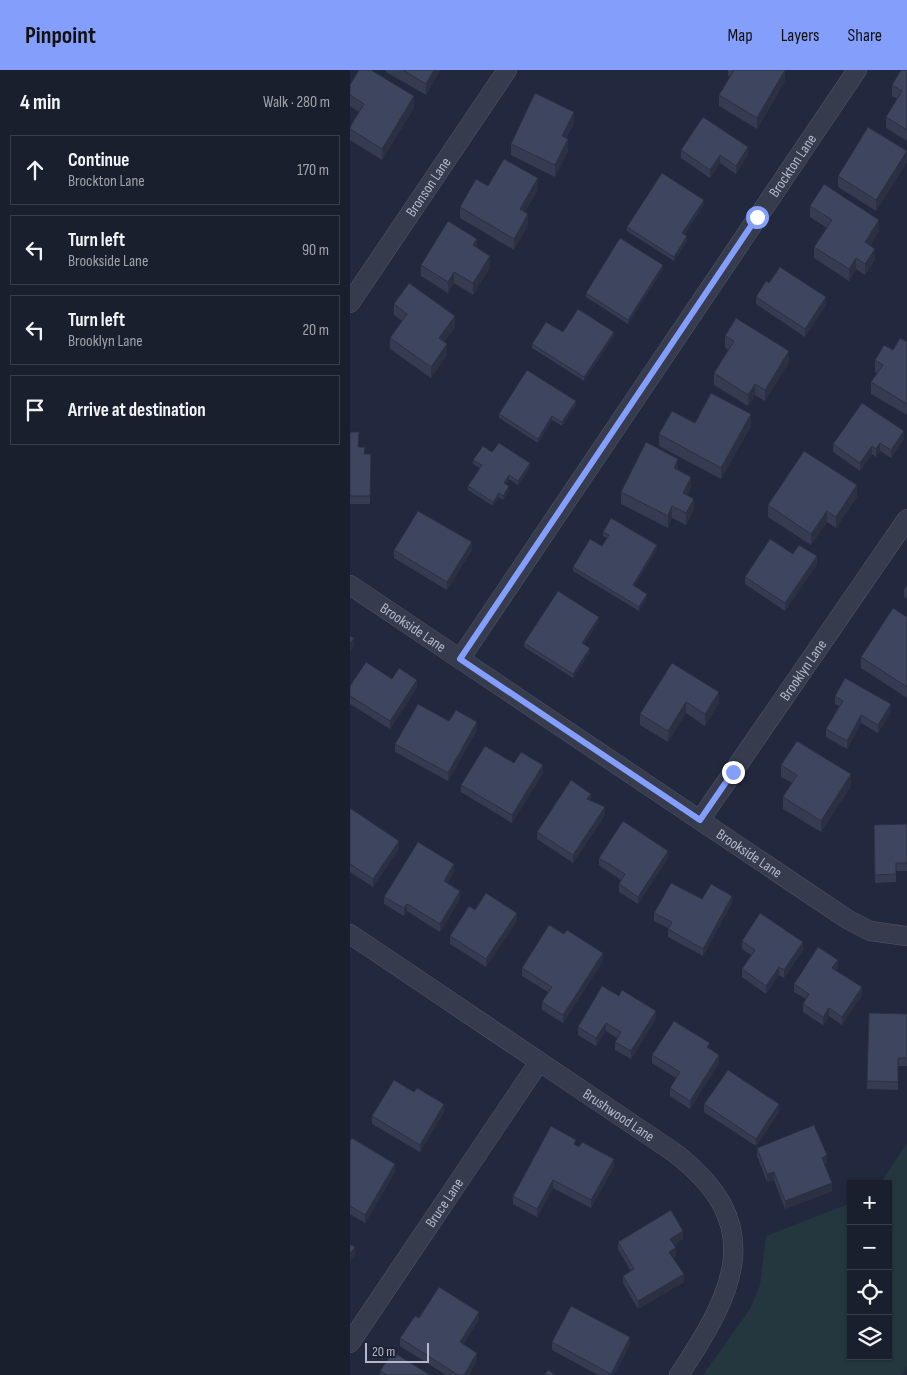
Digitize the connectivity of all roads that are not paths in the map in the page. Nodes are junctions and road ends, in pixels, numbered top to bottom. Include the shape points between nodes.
1 (507, 70) edge
2 (857, 70) edge
3 (350, 303) edge
4 (907, 519) edge
5 (350, 585) edge
6 (460, 659) junction
7 (700, 820) junction
8 (350, 934) edge
9 (907, 936) edge
10 (539, 1062) junction
11 (350, 1343) edge
12 (679, 1375) edge

1 - 3 street, Bronson Lane
2 - 6 street, Brockton Lane
4 - 7 street, Brooklyn Lane
5 - 6 street, Brookside Lane
6 - 7 street, Brookside Lane
7 - 9 street, Brookside Lane via 859,926 882,934
8 - 10 street, Brushwood Lane
10 - 11 street, Bruce Lane
10 - 12 street, Brushwood Lane via 686,1162 710,1184 723,1206 734,1250 730,1281 720,1310

